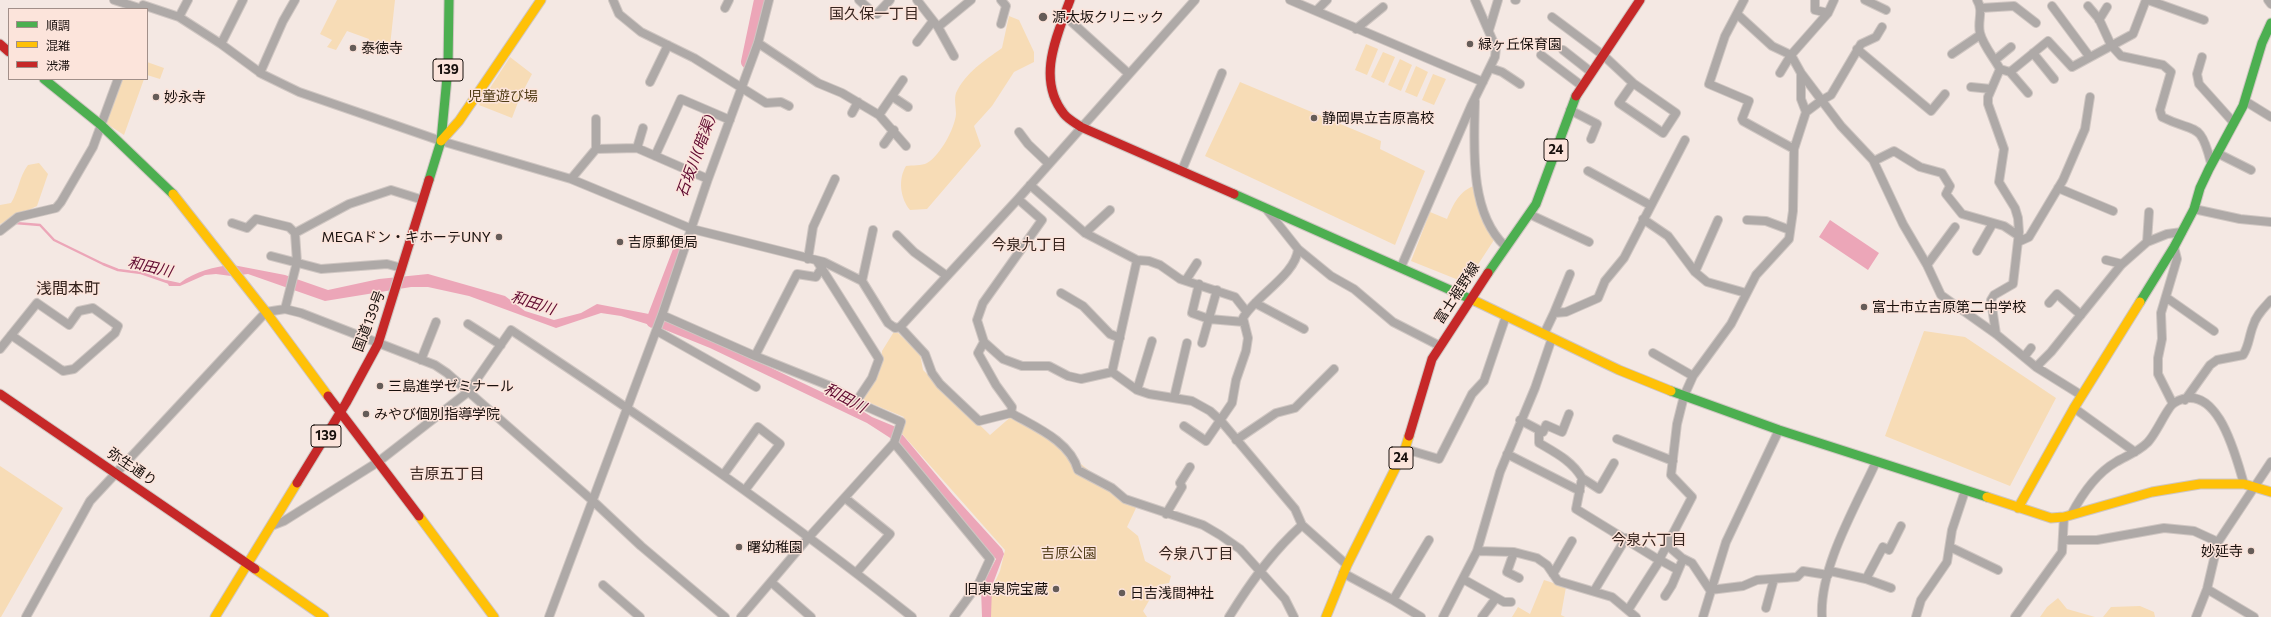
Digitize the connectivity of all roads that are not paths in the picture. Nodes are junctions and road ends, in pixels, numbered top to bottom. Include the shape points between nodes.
1 (114, 0) edge
2 (188, 0) edge
3 (243, 0) edge
4 (295, 0) edge
5 (449, 0) edge
6 (541, 0) edge
7 (613, 0) edge
8 (729, 0) edge
9 (770, 0) edge
10 (859, 0) edge
11 (890, 0) edge
12 (971, 0) edge
13 (1001, 0) edge
14 (1195, 0) edge
15 (1290, 0) edge
16 (1327, 0) edge
17 (1475, 0) edge
18 (1498, 0) edge
19 (1640, 0) edge
20 (1744, 0) edge
21 (1814, 0) edge
22 (1834, 0) edge
23 (1865, 0) edge
24 (1977, 0) edge
25 (2147, 0) edge
26 (2268, 0) edge
27 (1067, 1) edge
28 (922, 2) edge
29 (2016, 3) edge
30 (2271, 4) edge
31 (143, 6) edge
32 (2052, 6) dead end
33 (2088, 6) dead end
34 (1383, 7) dead end
35 (2107, 7) dead end
36 (725, 8) dead end
37 (868, 8) dead end
38 (1981, 8) junction
39 (1886, 10) dead end
40 (1316, 11) junction
41 (1828, 13) junction
42 (877, 14) dead end
43 (1737, 14) junction
44 (1065, 16) junction
45 (179, 17) junction
46 (1552, 17) dead end
47 (2099, 20) junction
48 (2204, 20) dead end
49 (2036, 23) dead end
50 (2271, 23) edge
51 (936, 24) junction
52 (1001, 24) dead end
53 (1356, 28) junction
54 (1882, 28) dead end
55 (1489, 30) junction
56 (1980, 35) junction
57 (917, 42) dead end
58 (758, 43) junction
59 (0, 44) edge
60 (221, 44) junction
61 (668, 45) junction
62 (2111, 45) junction
63 (2011, 47) dead end
64 (1857, 49) junction
65 (1563, 50) dead end
66 (8, 51) edge
67 (2033, 53) junction
68 (1952, 54) dead end
69 (1541, 55) dead end
70 (1603, 55) junction
71 (1791, 55) junction
72 (954, 56) dead end
73 (2089, 56) junction
74 (2202, 58) dead end
75 (1995, 60) junction
76 (1490, 68) junction
77 (2000, 69) junction
78 (1592, 72) junction
79 (2010, 72) junction
80 (260, 73) junction
81 (1222, 73) dead end
82 (1780, 73) dead end
83 (1801, 73) junction
84 (1129, 74) junction
85 (2054, 79) dead end
86 (45, 80) edge
87 (118, 80) edge
88 (903, 80) dead end
89 (650, 82) dead end
90 (1483, 82) junction
91 (1633, 83) junction
92 (1520, 84) dead end
93 (738, 86) junction
94 (1582, 86) junction
95 (1971, 87) dead end
96 (1991, 89) junction
97 (2028, 93) dead end
98 (1945, 94) dead end
99 (893, 97) junction
100 (2090, 97) dead end
101 (1475, 100) junction
102 (1822, 100) junction
103 (2245, 101) junction
104 (858, 102) junction
105 (789, 106) dead end
106 (908, 107) dead end
107 (1570, 110) junction
108 (1806, 112) junction
109 (852, 113) dead end
110 (879, 115) junction
111 (2271, 117) edge
112 (728, 119) junction
113 (596, 120) dead end
114 (2234, 123) junction
115 (101, 125) junction
116 (1081, 127) junction
117 (644, 128) dead end
118 (894, 130) junction
119 (1019, 132) dead end
120 (1590, 139) dead end
121 (1685, 140) dead end
122 (441, 141) junction
123 (884, 144) dead end
124 (906, 146) dead end
125 (637, 148) junction
126 (596, 149) junction
127 (1794, 149) junction
128 (2217, 153) junction
129 (655, 156) junction
130 (1874, 162) junction
131 (2211, 163) junction
132 (1049, 164) junction
133 (1182, 170) junction
134 (2251, 170) dead end
135 (1588, 171) dead end
136 (706, 178) junction
137 (571, 179) junction
138 (835, 179) dead end
139 (1030, 185) junction
140 (2058, 188) junction
141 (1018, 199) junction
142 (423, 200) junction
143 (1650, 205) junction
144 (1265, 208) junction
145 (2194, 209) junction
146 (1110, 210) dead end
147 (2113, 211) dead end
148 (2149, 212) dead end
149 (1530, 214) junction
150 (1643, 219) junction
151 (1718, 220) dead end
152 (1747, 220) dead end
153 (2271, 222) edge
154 (232, 223) dead end
155 (1993, 223) junction
156 (689, 227) junction
157 (1955, 228) dead end
158 (873, 230) dead end
159 (1790, 230) junction
160 (0, 231) edge
161 (2182, 232) junction
162 (295, 233) junction
163 (1085, 233) junction
164 (897, 235) dead end
165 (2018, 239) junction
166 (1589, 242) dead end
167 (2147, 242) junction
168 (1505, 246) junction
169 (2174, 247) junction
170 (1298, 249) junction
171 (1977, 252) dead end
172 (271, 256) dead end
173 (808, 259) junction
174 (1137, 260) junction
175 (2106, 260) dead end
176 (297, 262) junction
177 (1197, 263) dead end
178 (820, 264) junction
179 (1927, 264) junction
180 (2122, 264) junction
181 (1401, 267) junction
182 (401, 271) junction
183 (1695, 272) junction
184 (1570, 274) dead end
185 (948, 276) junction
186 (1186, 280) junction
187 (862, 281) junction
188 (1199, 284) junction
189 (1217, 290) junction
190 (1061, 293) dead end
191 (1746, 293) junction
192 (1470, 298) junction
193 (2167, 298) junction
194 (2271, 300) edge
195 (1255, 303) junction
196 (2049, 304) dead end
197 (285, 309) junction
198 (1246, 311) junction
199 (266, 312) junction
200 (1554, 313) junction
201 (662, 315) junction
202 (2081, 315) junction
203 (1506, 316) junction
204 (1209, 319) junction
205 (436, 322) dead end
206 (1244, 322) junction
207 (468, 324) dead end
208 (900, 327) junction
209 (1304, 329) dead end
210 (657, 331) junction
211 (2214, 331) dead end
212 (1996, 334) junction
213 (11, 335) junction
214 (1548, 336) junction
215 (1120, 338) junction
216 (1152, 341) dead end
217 (984, 342) junction
218 (1187, 343) dead end
219 (1202, 343) dead end
220 (378, 344) junction
221 (501, 345) junction
222 (1440, 346) junction
223 (2031, 348) dead end
224 (0, 349) edge
225 (1653, 353) dead end
226 (755, 356) junction
227 (2024, 357) junction
228 (421, 360) junction
229 (2036, 367) junction
230 (1334, 369) dead end
231 (1112, 372) junction
232 (1693, 376) junction
233 (756, 387) dead end
234 (1136, 390) junction
235 (468, 392) junction
236 (0, 394) edge
237 (2081, 395) junction
238 (1684, 396) junction
239 (1174, 398) junction
240 (2185, 400) junction
241 (856, 402) junction
242 (2172, 404) junction
243 (628, 408) junction
244 (2074, 408) junction
245 (340, 412) junction
246 (1011, 413) junction
247 (1569, 414) dead end
248 (1520, 420) junction
249 (1221, 421) junction
250 (1184, 426) dead end
251 (1539, 430) junction
252 (1779, 430) junction
253 (1617, 439) dead end
254 (1236, 440) junction
255 (894, 443) junction
256 (1405, 449) junction
257 (2135, 452) junction
258 (1507, 454) junction
259 (1673, 461) junction
260 (378, 462) junction
261 (1876, 462) junction
262 (2271, 462) edge
263 (1614, 463) dead end
264 (1190, 467) dead end
265 (116, 473) junction
266 (724, 474) junction
267 (1582, 478) junction
268 (2244, 484) junction
269 (2254, 488) junction
270 (745, 490) junction
271 (1580, 491) junction
272 (1965, 491) junction
273 (2271, 492) edge
274 (845, 498) junction
275 (593, 501) junction
276 (2018, 508) junction
277 (1166, 514) junction
278 (2068, 516) junction
279 (1302, 525) junction
280 (271, 526) junction
281 (1901, 526) dead end
282 (809, 537) junction
283 (1626, 538) junction
284 (1429, 540) dead end
285 (2064, 540) junction
286 (1572, 541) dead end
287 (2218, 542) junction
288 (1667, 545) junction
289 (1950, 547) junction
290 (1477, 550) junction
291 (1514, 552) junction
292 (1683, 559) junction
293 (1660, 560) junction
294 (247, 564) junction
295 (1345, 569) junction
296 (1678, 570) junction
297 (1998, 570) dead end
298 (1259, 572) junction
299 (856, 573) junction
300 (1829, 573) junction
301 (1553, 574) junction
302 (1519, 578) dead end
303 (1774, 579) junction
304 (1866, 579) junction
305 (1463, 580) junction
306 (771, 582) junction
307 (603, 585) dead end
308 (1892, 588) dead end
309 (2207, 589) junction
310 (1710, 590) junction
311 (1594, 591) junction
312 (1664, 596) dead end
313 (1496, 598) junction
314 (1394, 600) junction
315 (1511, 602) dead end
316 (1766, 608) dead end
317 (1628, 610) junction
318 (26, 617) edge
319 (215, 617) edge
320 (324, 617) edge
321 (494, 617) edge
322 (549, 617) edge
323 (640, 617) edge
324 (725, 617) edge
325 (741, 617) edge
326 (811, 617) edge
327 (912, 617) edge
328 (954, 617) edge
329 (1229, 617) edge
330 (1294, 617) edge
331 (1326, 617) edge
332 (1421, 617) edge
333 (1443, 617) edge
334 (1482, 617) edge
335 (1636, 617) edge
336 (1703, 617) edge
337 (1822, 617) edge
338 (1916, 617) edge
339 (2016, 617) edge
340 (2196, 617) edge
341 (2254, 617) edge

1 - 31 street
2 - 45 street
3 - 60 street
4 - 80 street
5 - 122 main road, 国道139号 / 139 via 448,67
6 - 122 main road via 459,121
7 - 61 street via 619,14 641,32
8 - 36 street
9 - 58 street
10 - 37 street
11 - 42 street
12 - 51 street
13 - 52 street via 1006,6
14 - 84 street
15 - 40 street
16 - 40 street
17 - 55 street
18 - 55 street
19 - 70 main road, 富士裾野線 / 24
20 - 43 street
21 - 41 street via 1815,10
22 - 41 street
23 - 39 street
24 - 38 street
25 - 48 street
25 - 62 street via 2134,34
26 - 30 street
27 - 44 main road
28 - 51 street
29 - 38 street
29 - 49 street
31 - 45 street
32 - 73 street
33 - 47 street
34 - 53 street
35 - 47 street
38 - 56 street
40 - 53 street
41 - 71 street
43 - 71 street via 1772,46
43 - 127 street via 1725,36 1709,84 1749,101 1743,121
44 - 84 street
44 - 116 main road via 1049,67 1049,83 1054,101
45 - 60 street
46 - 70 street
47 - 62 street
50 - 103 main road via 2262,43
51 - 57 street
51 - 72 street
53 - 90 street
54 - 64 street via 1876,37 1861,44
55 - 76 street via 1496,48
56 - 68 street
56 - 75 street
58 - 93 street
58 - 104 street via 818,83
59 - 66 main road
60 - 80 street
61 - 89 street
61 - 93 street
62 - 73 street
62 - 131 street via 2121,56 2163,64 2171,72 2160,110 2162,117 2178,125 2194,128 2202,134
63 - 75 street
64 - 98 street via 1931,111
64 - 102 street via 1831,95
65 - 78 street
67 - 73 street via 2048,40 2072,67
67 - 79 street
67 - 85 street
69 - 94 street
70 - 78 main road, 富士裾野線 / 24
70 - 91 street
71 - 82 street
71 - 83 street
74 - 114 street via 2197,74 2199,84
75 - 77 street
76 - 90 street
76 - 92 street via 1502,72
77 - 79 street
77 - 96 street
78 - 94 main road, 富士裾野線 / 24
79 - 97 street
80 - 122 street via 299,92
81 - 133 street
83 - 102 street
83 - 108 street via 1801,99
84 - 116 street
86 - 115 main road
87 - 115 street
88 - 99 street
90 - 101 street
91 - 91 street via 1619,103 1663,133 1676,113
93 - 105 street via 766,103 781,102
93 - 112 street
94 - 107 main road, 富士裾野線 / 24
95 - 96 street
96 - 165 street via 1988,104 2004,149 1999,182 2015,208
99 - 106 street
99 - 110 street
100 - 140 street via 2085,129
101 - 168 street via 1474,160 1485,218 1493,235
101 - 181 street
102 - 108 street
102 - 130 street via 1841,126 1866,149
103 - 111 street
103 - 114 main road
104 - 109 street
104 - 110 street
107 - 120 street via 1597,124
107 - 149 main road, 富士裾野線 / 24 via 1545,183
108 - 127 street
110 - 118 street
112 - 129 street via 681,99
112 - 136 street
113 - 126 street
114 - 128 main road
115 - 160 street via 93,147 56,208 18,217
115 - 199 main road via 169,189
116 - 132 street
116 - 133 main road
117 - 125 street
118 - 123 street
118 - 124 street
119 - 132 street
121 - 143 street
122 - 137 street
122 - 142 main road, 国道139号 / 139
125 - 126 street
125 - 129 street
126 - 137 street
127 - 159 street
128 - 131 main road
128 - 134 street
129 - 136 street
130 - 155 street via 1894,151 1920,167 1942,173 1950,186 1946,194 1962,214
130 - 179 street via 1903,224
131 - 145 main road
132 - 139 street
133 - 144 main road
135 - 143 street
136 - 156 street
137 - 156 street
138 - 173 street via 813,227
139 - 141 street
139 - 163 street
140 - 147 street
140 - 165 street via 2029,237
141 - 185 street
141 - 217 street via 1042,220 983,303 977,320
142 - 162 street via 391,190 349,204
142 - 182 main road, 国道139号 / 139
143 - 150 street
144 - 170 street
144 - 181 main road
145 - 153 street via 2240,220
145 - 161 main road
146 - 163 street
148 - 167 street
149 - 166 street
149 - 168 main road, 富士裾野線 / 24
150 - 183 street via 1668,236
150 - 200 street via 1624,258 1605,281 1598,298 1566,312
151 - 183 street
152 - 159 street via 1766,221
154 - 162 street via 247,228 256,219 289,227
155 - 165 street via 2004,226
155 - 171 street
156 - 173 street
156 - 201 street
157 - 179 street
158 - 187 street
159 - 191 street via 1789,238 1763,266
161 - 167 street via 2167,234
161 - 169 main road
162 - 176 street
163 - 174 street
164 - 185 street via 914,252
165 - 212 street via 2013,284 1990,300
167 - 180 street
168 - 192 main road, 富士裾野線 / 24
169 - 193 street via 2178,259
169 - 237 main road
170 - 195 street via 1298,255 1280,279
170 - 222 street via 1331,276 1354,289 1393,322
172 - 176 street
173 - 178 street
174 - 186 street via 1160,265 1180,279
174 - 215 street
175 - 180 street
176 - 182 street via 321,269 387,264
176 - 197 street
177 - 186 street
178 - 187 street via 824,262
178 - 226 street via 816,278 797,274
178 - 241 street via 879,359 872,378
179 - 212 street via 1941,295
180 - 202 street
181 - 192 main road
182 - 220 main road, 国道139号 / 139
183 - 191 street via 1707,282
184 - 200 street
185 - 208 street
186 - 188 street
187 - 208 street via 888,324 895,328
188 - 189 street
188 - 204 street via 1192,313
189 - 198 street via 1235,297
189 - 204 street
190 - 215 street via 1083,306 1110,334
191 - 232 street via 1731,324
192 - 203 main road
192 - 222 main road, 富士裾野線 / 24
193 - 211 street
193 - 242 street via 2161,313 2162,339 2158,374
194 - 240 street via 2255,320 2248,348 2243,355 2217,360 2210,365
195 - 198 street
195 - 209 street
196 - 202 street via 2057,294
197 - 199 street
197 - 220 street
198 - 206 street
199 - 245 main road
199 - 265 street
200 - 214 street
201 - 210 street
201 - 226 street
202 - 229 street
203 - 214 main road
203 - 256 street via 1484,381 1472,394 1439,459
204 - 206 street
204 - 219 street
205 - 228 street
206 - 249 street via 1248,338 1246,350 1236,380 1232,404
207 - 221 street
208 - 246 street via 924,354 940,384 978,421
210 - 233 street
210 - 243 street
212 - 227 street
213 - 213 street via 37,303 69,325 80,311 93,308 118,326 115,333 74,369 63,371
213 - 224 street
214 - 238 main road via 1619,370
214 - 248 street via 1535,388
215 - 231 street
216 - 234 street
217 - 231 street via 1003,359 1022,366 1049,366 1068,376 1081,379
217 - 246 street via 978,353 1012,407
218 - 239 street
220 - 228 street
220 - 245 main road, 国道139号 / 139
221 - 235 street
221 - 243 street via 511,330
222 - 256 main road, 富士裾野線 / 24 via 1426,374
223 - 227 street
225 - 232 street
226 - 241 street via 830,386
227 - 229 street
228 - 235 street via 435,364
229 - 237 street
230 - 254 street via 1295,408 1276,413
231 - 234 street
232 - 238 street
234 - 239 street
235 - 260 street
235 - 275 street
236 - 265 main road, 弥生通り
237 - 244 main road
238 - 252 main road
238 - 259 street via 1677,424
239 - 249 street via 1198,403
240 - 242 street
240 - 268 street via 2202,401 2219,417 2234,450
241 - 255 street via 901,422
242 - 257 street via 2147,443
243 - 266 street
243 - 275 street
244 - 257 street
244 - 276 main road
245 - 260 main road
245 - 280 main road, 国道139号 / 139
246 - 277 street via 1062,445 1075,459 1078,470 1112,488 1125,499
247 - 251 street via 1562,432 1546,425 1543,432
248 - 251 street
248 - 258 street
249 - 250 street via 1206,441
249 - 254 street
251 - 267 street via 1540,443 1572,464
252 - 261 main road
252 - 310 street via 1726,542
253 - 259 street
254 - 279 street via 1295,509
255 - 274 street
255 - 328 street via 990,559 979,583
256 - 295 main road, 富士裾野線 / 24
257 - 278 street via 2114,463 2097,479
258 - 271 street
258 - 290 street
259 - 288 street via 1671,475 1692,496
260 - 280 street via 284,521
260 - 321 main road
261 - 272 main road
261 - 300 street
262 - 269 street
263 - 267 street via 1599,489
264 - 277 street via 1180,483 1182,488
265 - 294 main road, 弥生通り
265 - 318 street via 90,501
266 - 270 street
266 - 270 street via 758,427 780,444
267 - 271 street
268 - 269 main road
268 - 278 main road via 2173,487
269 - 273 main road
269 - 287 street
270 - 282 street
271 - 283 street via 1576,509
272 - 276 main road
272 - 289 street via 1952,530
274 - 282 street
274 - 299 street via 890,534
275 - 322 street
275 - 324 street via 641,546
276 - 278 main road via 2051,518
277 - 298 street via 1203,525 1220,535 1240,549
278 - 285 street
279 - 295 street
279 - 298 street via 1280,545
280 - 294 main road, 国道139号 / 139
281 - 304 street via 1889,550 1883,548
282 - 299 street
282 - 306 street
283 - 293 street
283 - 311 street
284 - 314 street
285 - 287 street via 2097,540 2164,528 2194,531
285 - 339 street via 2062,552
286 - 301 street
287 - 309 street
288 - 292 street
288 - 293 street
289 - 297 street
289 - 338 street via 1947,562 1922,600
290 - 291 street
290 - 305 street
291 - 301 street via 1537,558 1547,565
291 - 302 street via 1507,572
292 - 296 street
292 - 310 street via 1692,563
293 - 296 street
293 - 317 street
294 - 319 main road, 国道139号 / 139
294 - 320 main road, 弥生通り
295 - 314 street
295 - 331 main road, 富士裾野線 / 24
296 - 312 street
298 - 329 street
298 - 330 street via 1285,599
299 - 327 street
300 - 303 street via 1804,571 1797,577
300 - 304 street
300 - 337 street
301 - 311 street via 1558,581
303 - 310 street via 1757,580 1726,590
303 - 316 street
304 - 308 street
305 - 313 street
305 - 333 street
306 - 325 street
306 - 326 street
307 - 323 street
309 - 340 street
309 - 341 street
310 - 336 street
311 - 317 street via 1612,597
313 - 315 street
313 - 334 street
314 - 332 street
317 - 335 street

